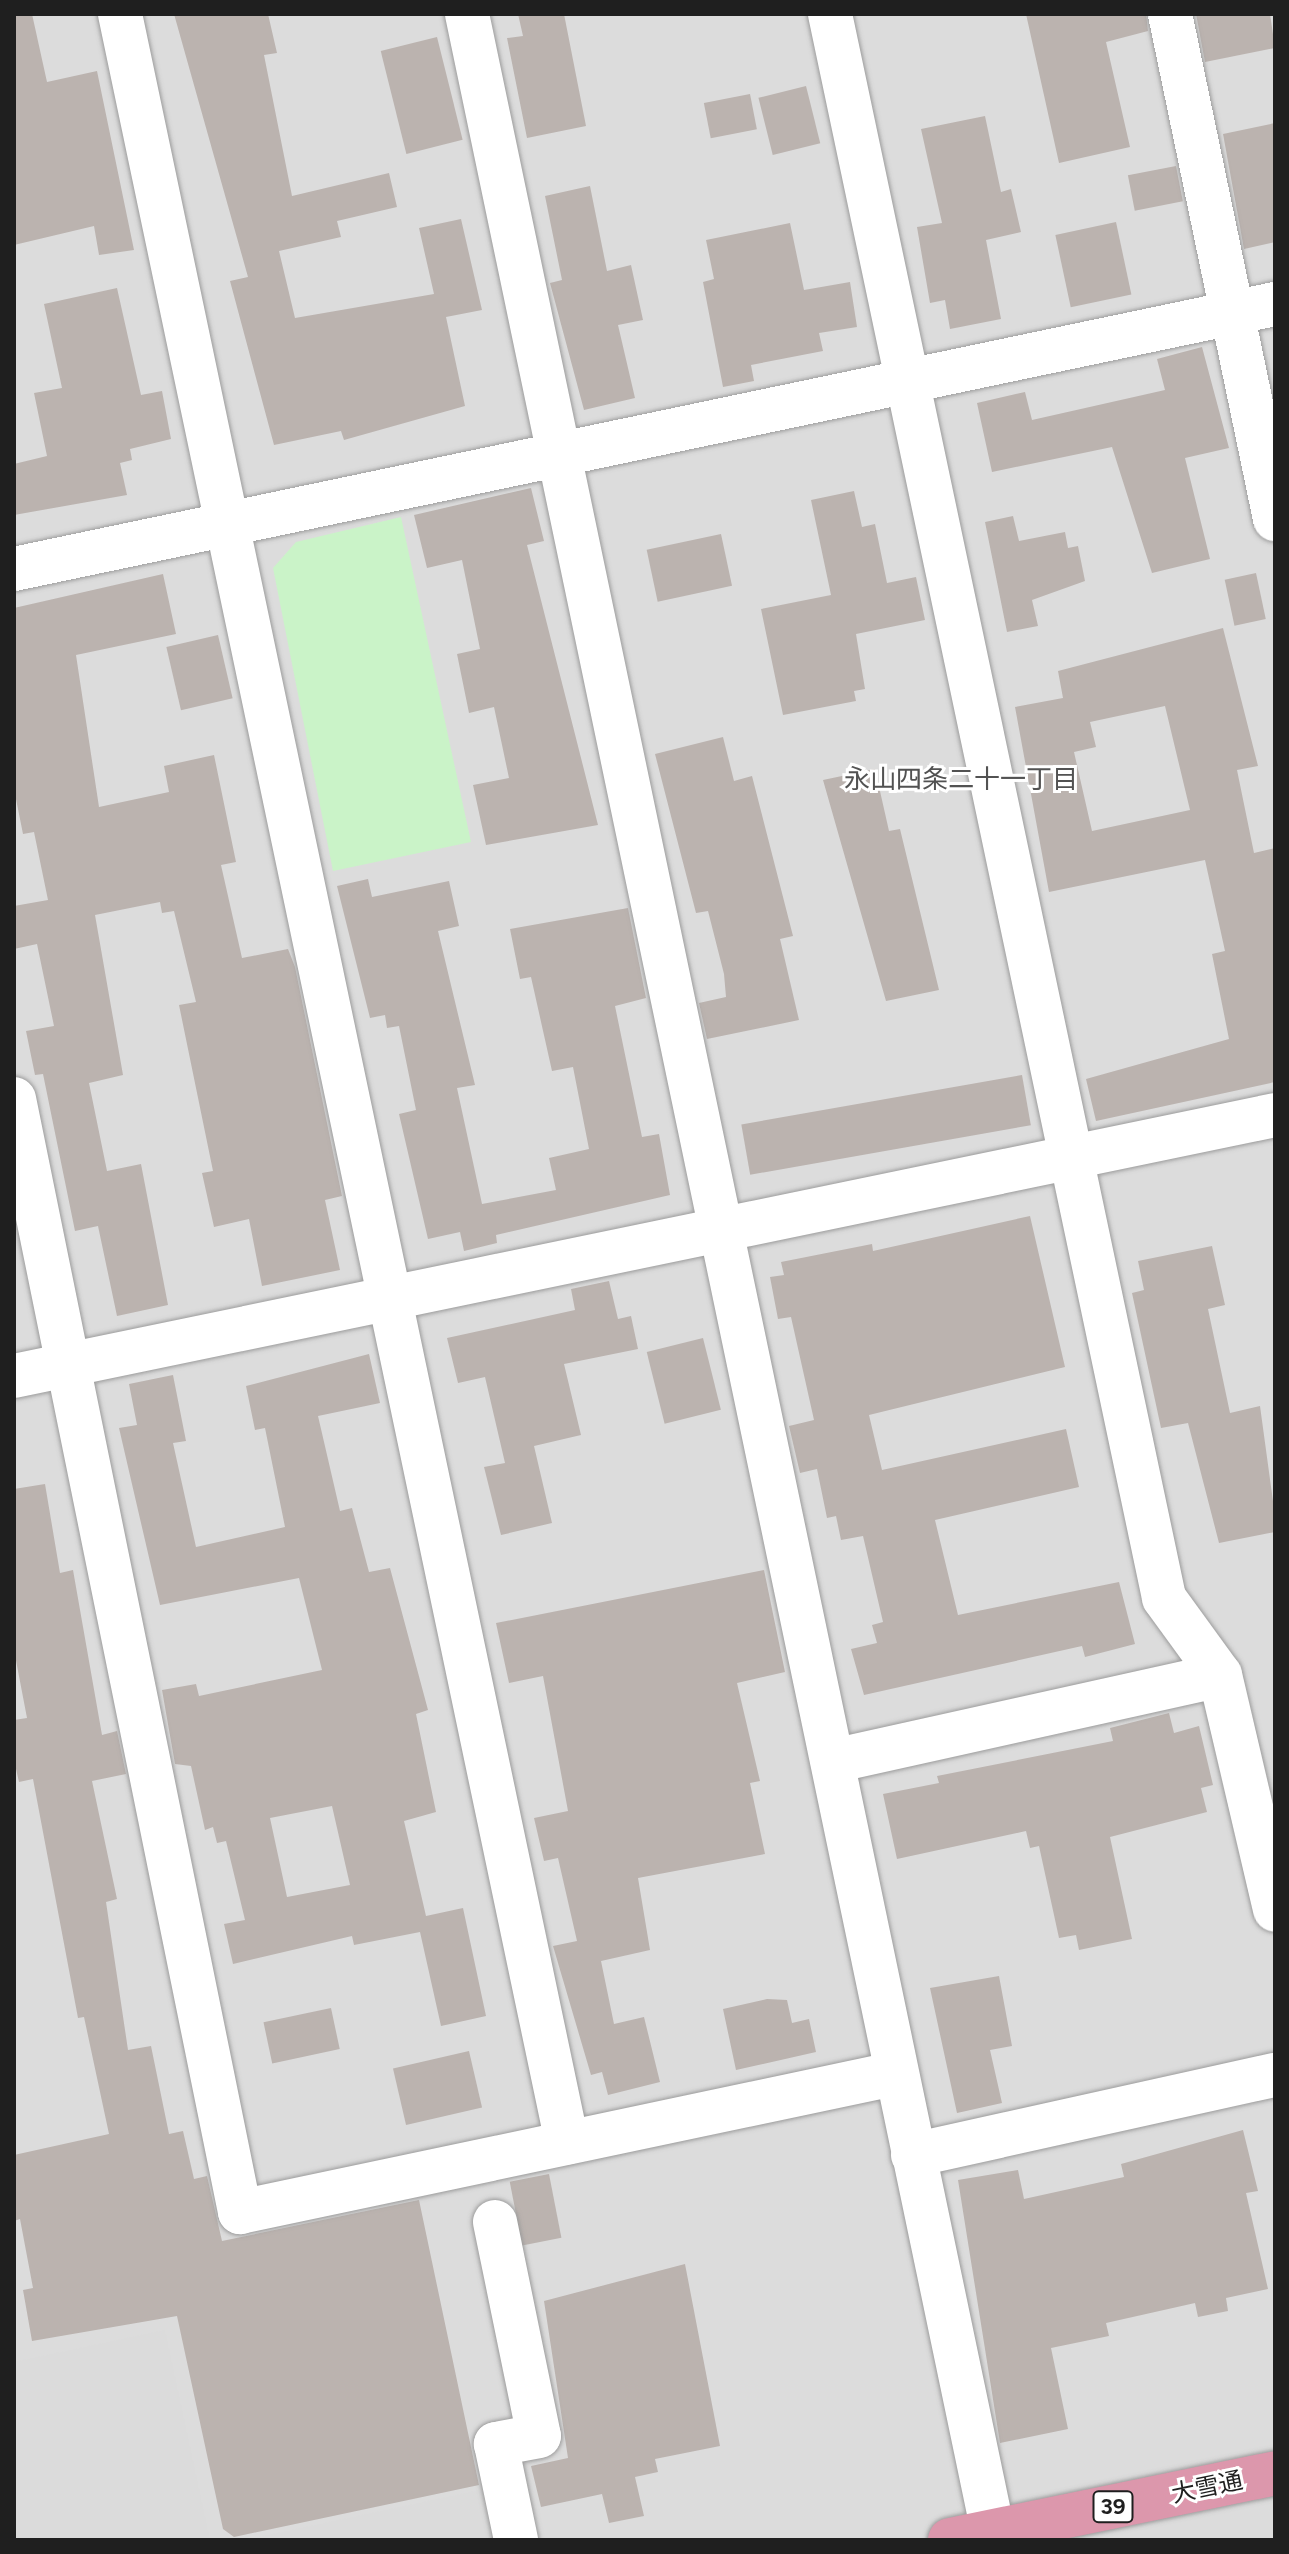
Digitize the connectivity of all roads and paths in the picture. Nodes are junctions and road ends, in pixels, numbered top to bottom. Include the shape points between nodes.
1 (120, 14) edge
2 (467, 14) edge
3 (830, 14) edge
4 (1170, 14) edge
5 (1275, 304) edge
6 (1233, 312) junction
7 (907, 380) junction
8 (556, 453) junction
9 (1275, 519) edge
10 (230, 524) junction
11 (14, 569) edge
12 (14, 1099) edge
13 (1275, 1115) edge
14 (1069, 1158) junction
15 (719, 1228) junction
16 (391, 1301) junction
17 (70, 1364) junction
18 (14, 1376) edge
19 (1220, 1675) junction
20 (833, 1761) junction
21 (1275, 1910) edge
22 (893, 2074) junction
23 (1275, 2075) edge
24 (567, 2143) junction
25 (913, 2155) junction
26 (495, 2222) dead end
27 (1275, 2473) edge
28 (993, 2531) junction
29 (516, 2540) edge
30 (950, 2540) edge

1 - 10 street
2 - 8 street
3 - 7 street
4 - 6 street
5 - 6 street
6 - 7 street
6 - 9 street
7 - 8 street
7 - 14 street
8 - 10 street
8 - 15 street
10 - 11 street
10 - 16 street
12 - 17 street
13 - 14 street
14 - 15 street
14 - 19 street via 1164,1598
15 - 16 street
15 - 20 street
16 - 17 street
16 - 24 street
17 - 18 street
17 - 24 street via 240,2212
19 - 20 street
19 - 21 street
20 - 22 street
22 - 24 street
22 - 25 street
23 - 25 street
25 - 28 street
26 - 29 street via 539,2436 496,2444
27 - 28 highway, 大雪通 / 39
28 - 30 highway, 大雪通 / 39

